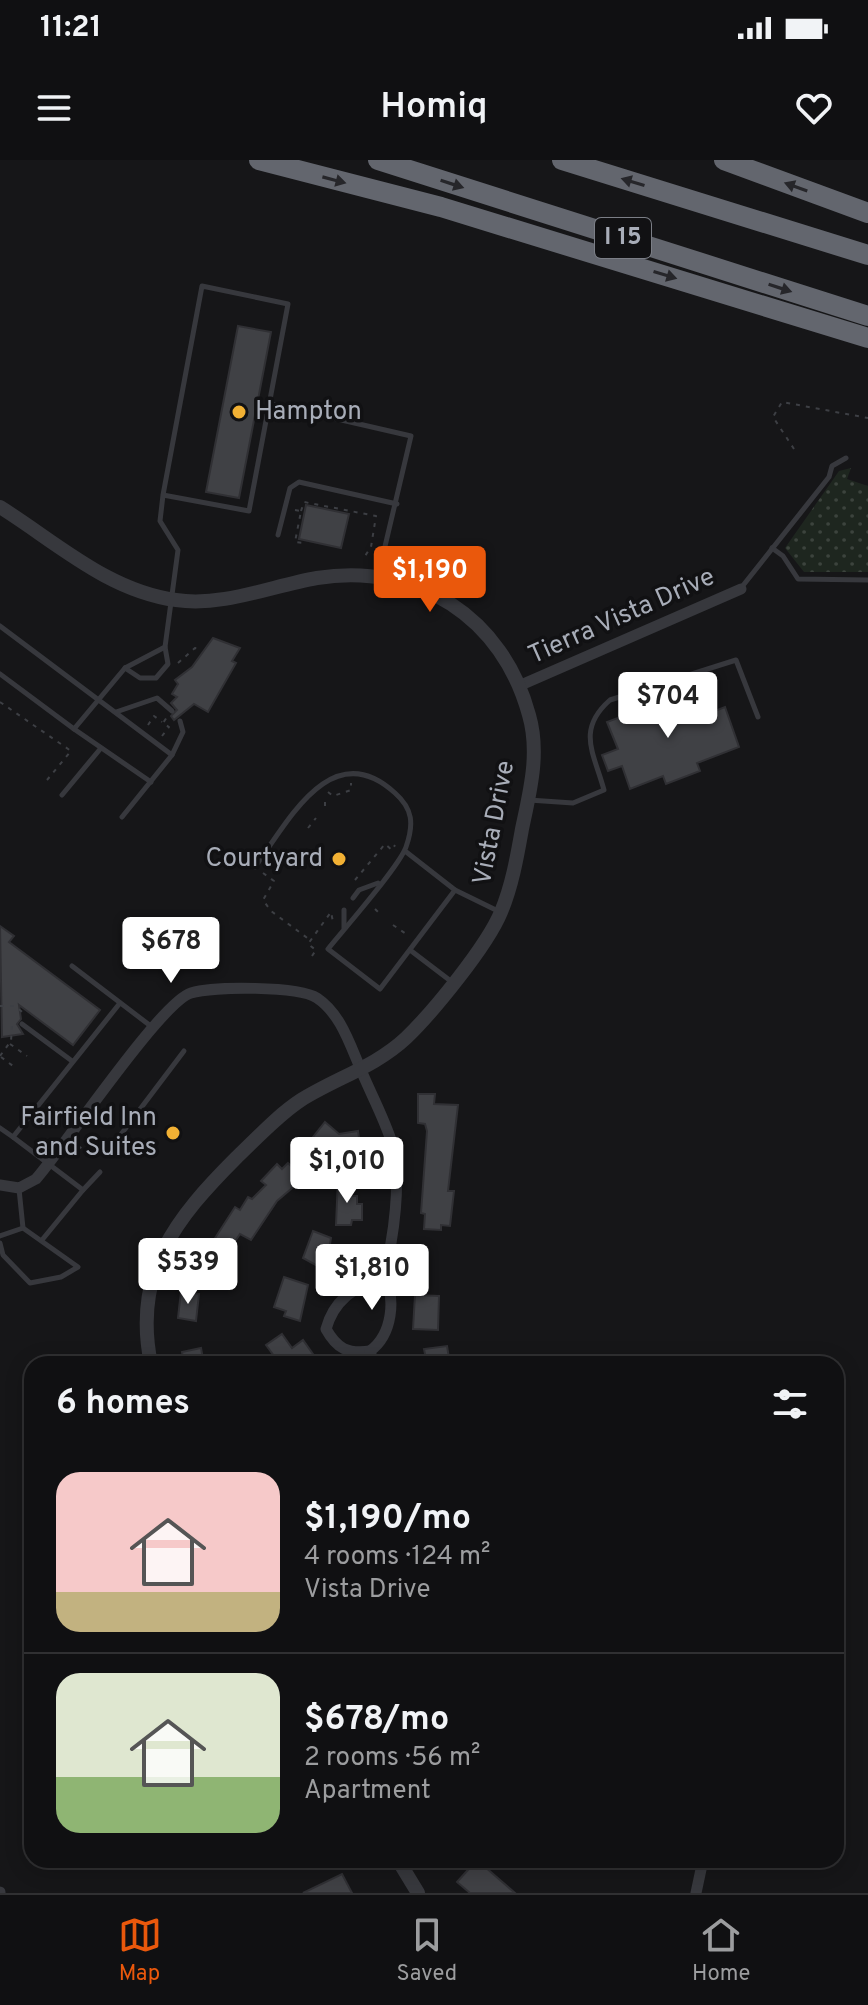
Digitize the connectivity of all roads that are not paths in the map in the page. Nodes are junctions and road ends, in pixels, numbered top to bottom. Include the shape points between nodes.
1 (259, 160) edge
2 (378, 160) edge
3 (562, 160) edge
4 (724, 160) edge
5 (868, 213) edge
6 (868, 255) edge
7 (868, 316) edge
8 (868, 338) edge
9 (272, 404) junction
10 (846, 458) dead end
11 (163, 495) junction
12 (397, 504) junction
13 (0, 507) edge
14 (278, 535) dead end
15 (772, 548) junction
16 (377, 577) junction
17 (868, 580) edge
18 (741, 589) joint
19 (173, 600) junction
20 (0, 626) edge
21 (165, 647) junction
22 (125, 668) junction
23 (0, 674) edge
24 (521, 685) junction
25 (98, 700) junction
26 (172, 711) dead end
27 (115, 713) junction
28 (758, 717) dead end
29 (180, 721) dead end
30 (74, 729) junction
31 (101, 748) junction
32 (172, 755) junction
33 (151, 782) junction
34 (62, 795) dead end
35 (528, 800) junction
36 (122, 817) dead end
37 (405, 851) junction
38 (255, 867) dead end
39 (379, 883) junction
40 (455, 890) junction
41 (353, 898) dead end
42 (344, 910) dead end
43 (501, 913) junction
44 (344, 928) junction
45 (410, 950) junction
46 (72, 966) dead end
47 (452, 982) junction
48 (120, 1003) junction
49 (22, 1024) dead end
50 (153, 1027) junction
51 (184, 1051) dead end
52 (72, 1061) junction
53 (361, 1070) junction
54 (0, 1128) edge
55 (13, 1137) junction
56 (114, 1153) dead end
57 (50, 1164) junction
58 (100, 1172) dead end
59 (0, 1185) edge
60 (19, 1188) junction
61 (83, 1190) junction
62 (23, 1228) junction
63 (0, 1236) edge
64 (42, 1240) junction
65 (0, 1243) edge
66 (383, 1275) junction
67 (370, 1351) junction
68 (149, 1356) edge
69 (372, 1356) edge
70 (403, 1868) edge
71 (701, 1868) edge
72 (418, 1893) edge
73 (696, 1893) edge

1 -> 8 highway via 441,207
2 -> 7 highway, I 15
6 -> 3 highway, I 15
5 -> 4 highway
9 - 11 lane via 249,511
9 - 11 lane via 288,304 202,286
9 - 12 lane via 411,436
10 - 15 lane via 832,466 829,477
11 - 19 lane via 160,521 178,550
12 - 14 lane via 299,482 290,488
12 - 16 lane
13 - 19 street, Vista Drive via 105,577
15 - 17 lane via 798,579
15 - 18 lane
16 - 19 street, Vista Drive via 318,578 221,599
16 - 24 street, Vista Drive via 464,611 497,645
18 - 24 street, Tierra Vista Drive
19 - 21 lane
20 - 25 lane
21 - 22 lane
21 - 22 lane via 168,664 156,678 140,678
22 - 25 lane
23 - 30 lane
24 - 35 street, Vista Drive via 531,721 534,764
25 - 27 lane
25 - 30 lane
26 - 27 lane via 157,698
27 - 32 lane
28 - 35 lane via 736,660 610,700 596,712 588,733 604,790 573,803
29 - 32 lane via 183,732
30 - 31 lane
31 - 33 lane
31 - 34 lane
32 - 33 lane
33 - 36 lane
35 - 43 street, Vista Drive
37 - 38 lane via 411,811 379,779 352,771 319,787
37 - 39 lane
37 - 40 lane
39 - 41 lane
39 - 44 lane
40 - 43 lane
40 - 45 lane
42 - 44 lane
43 - 47 street, Vista Drive
44 - 45 lane via 328,949 380,989
45 - 47 lane
46 - 48 lane
47 - 53 street, Vista Drive via 405,1039
48 - 50 lane
48 - 52 lane
49 - 52 lane
50 - 53 street via 191,993 280,988 306,992 332,1012
50 - 57 street
51 - 56 lane via 116,1141
52 - 55 lane
53 - 66 street via 396,1165 392,1247
53 - 68 street, Vista Drive via 299,1101 175,1224 149,1298 145,1335
54 - 55 lane
55 - 57 lane
57 - 60 street via 30,1185
57 - 61 lane
58 - 61 lane
59 - 60 street
60 - 62 lane
61 - 64 lane
62 - 63 lane
62 - 64 lane
64 - 65 lane via 78,1267 61,1277 30,1283 3,1255
66 - 67 street via 389,1284 388,1329
66 - 67 street via 342,1296 326,1329 346,1351
67 - 69 street
70 - 72 street
71 - 73 street

